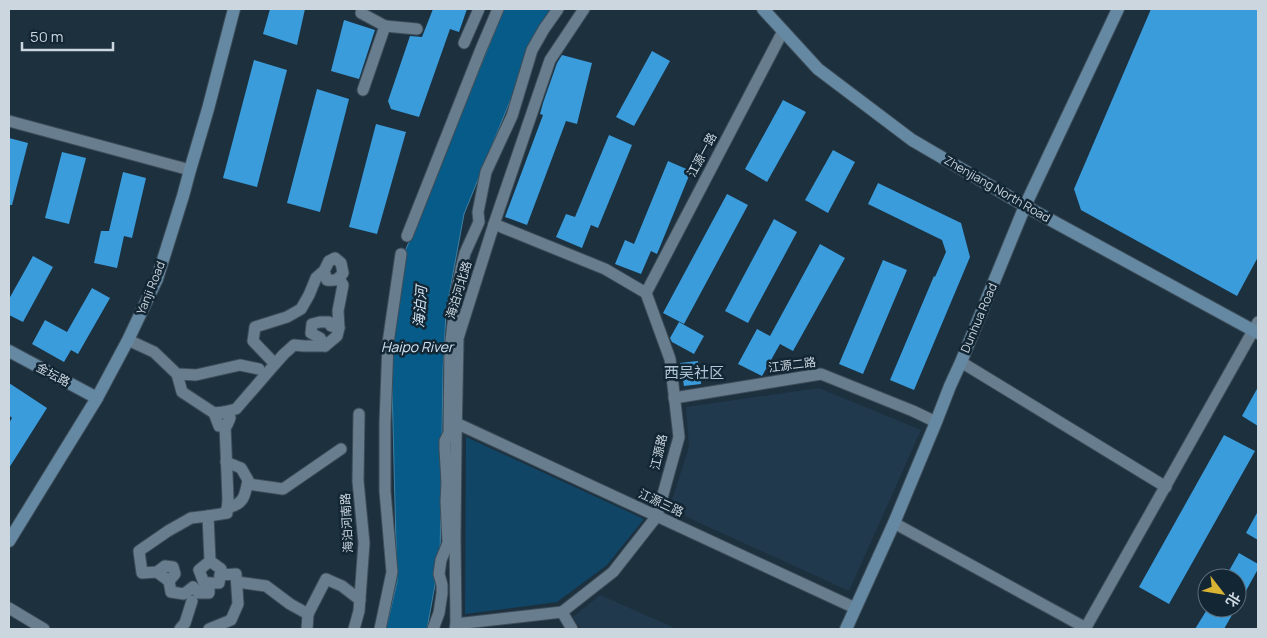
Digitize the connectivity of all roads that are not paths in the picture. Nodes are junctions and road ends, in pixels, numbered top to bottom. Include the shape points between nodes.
1 (234, 9) edge
2 (479, 9) edge
3 (498, 9) edge
4 (558, 9) edge
5 (584, 9) edge
6 (763, 9) edge
7 (1118, 9) edge
8 (361, 13) dead end
9 (385, 26) junction
10 (417, 29) dead end
11 (783, 31) junction
12 (464, 43) dead end
13 (364, 90) dead end
14 (9, 122) edge
15 (190, 170) junction
16 (1025, 206) junction
17 (494, 224) junction
18 (407, 236) dead end
19 (401, 254) dead end
20 (324, 271) junction
21 (339, 279) junction
22 (646, 292) junction
23 (339, 328) junction
24 (1257, 329) edge
25 (128, 340) junction
26 (325, 346) junction
27 (9, 351) edge
28 (961, 362) junction
29 (275, 364) junction
30 (259, 369) dead end
31 (177, 374) junction
32 (97, 398) junction
33 (674, 398) junction
34 (219, 413) junction
35 (359, 414) dead end
36 (936, 422) junction
37 (456, 423) junction
38 (341, 449) dead end
39 (226, 462) junction
40 (248, 484) junction
41 (1166, 487) junction
42 (228, 508) junction
43 (208, 516) junction
44 (657, 516) junction
45 (894, 523) junction
46 (9, 542) edge
47 (210, 561) junction
48 (220, 575) junction
49 (237, 582) junction
50 (209, 583) junction
51 (192, 596) junction
52 (360, 600) junction
53 (9, 608) edge
54 (855, 608) junction
55 (562, 612) junction
56 (308, 614) junction
57 (28, 619) junction
58 (456, 626) edge
59 (21, 629) edge
60 (44, 629) edge
61 (180, 629) edge
62 (209, 629) edge
63 (307, 629) edge
64 (354, 629) edge
65 (380, 629) edge
66 (434, 629) edge
67 (572, 629) edge
68 (846, 629) edge
69 (1085, 629) edge

1 - 15 street, Yanji Road
2 - 12 street
3 - 18 street
4 - 66 street via 532,50 512,116 486,172 479,222 465,254 457,289 450,349 449,434 445,441 448,543 441,560 442,593
5 - 17 street, 海泊河北路 via 550,60
6 - 11 street, Zhenjiang North Road
7 - 16 street, Dunhua Road
8 - 9 street
9 - 10 street
9 - 13 street
11 - 16 street, Zhenjiang North Road via 818,69 912,140
11 - 22 street, 江源一路
14 - 15 street
15 - 25 street, Yanji Road via 157,279
16 - 24 street, Zhenjiang North Road
16 - 28 street, Dunhua Road
17 - 22 street via 605,269
17 - 37 street, 海泊河北路 via 458,338
19 - 65 street via 388,343 386,406 385,492 392,572
20 - 21 street via 327,280
20 - 21 street via 329,260 335,258 341,262 343,273
20 - 29 street via 316,278 301,309 255,327 253,341
21 - 23 street via 343,285 338,311
22 - 33 street, 江源路 via 670,359
23 - 26 street via 337,336
23 - 26 street via 328,322 312,324 310,332
24 - 41 street
25 - 31 street via 154,352
25 - 32 street, Yanji Road
26 - 29 street via 294,345
27 - 32 street, 金坛路
28 - 36 street, Dunhua Road
28 - 41 street
29 - 34 street via 236,409
30 - 31 street via 240,365 196,375
31 - 34 street via 182,392
32 - 46 street, Yanji Road
33 - 36 street, 江源二路 via 821,374
33 - 44 street, 江源路 via 678,437
34 - 39 street via 219,426 225,425
35 - 52 street, 海泊河南路 via 358,480 364,544
36 - 45 street, Dunhua Road
37 - 44 street, 江源三路
37 - 58 street, 海泊河北路
38 - 40 street via 283,489
39 - 40 street via 241,468
39 - 42 street
40 - 42 street via 244,498 236,506
41 - 69 street
42 - 43 street via 227,514
43 - 47 street
43 - 51 street via 191,518 139,551 142,573 157,572 165,566 173,567 175,574 169,581 171,592
44 - 54 street, 江源三路
44 - 55 street, 江源路 via 613,572
45 - 54 street, Dunhua Road
45 - 69 street
47 - 48 street via 221,569
47 - 50 street via 199,570 204,583
48 - 49 street via 236,574
48 - 50 street via 219,583
49 - 56 street via 266,586
49 - 62 street via 238,604 231,620
50 - 51 street via 209,594
51 - 61 street via 185,623
52 - 56 street via 326,579
52 - 64 street, 海泊河南路
53 - 57 street
54 - 68 street, Dunhua Road
55 - 58 street
55 - 67 street
56 - 63 street
57 - 59 street
57 - 60 street

